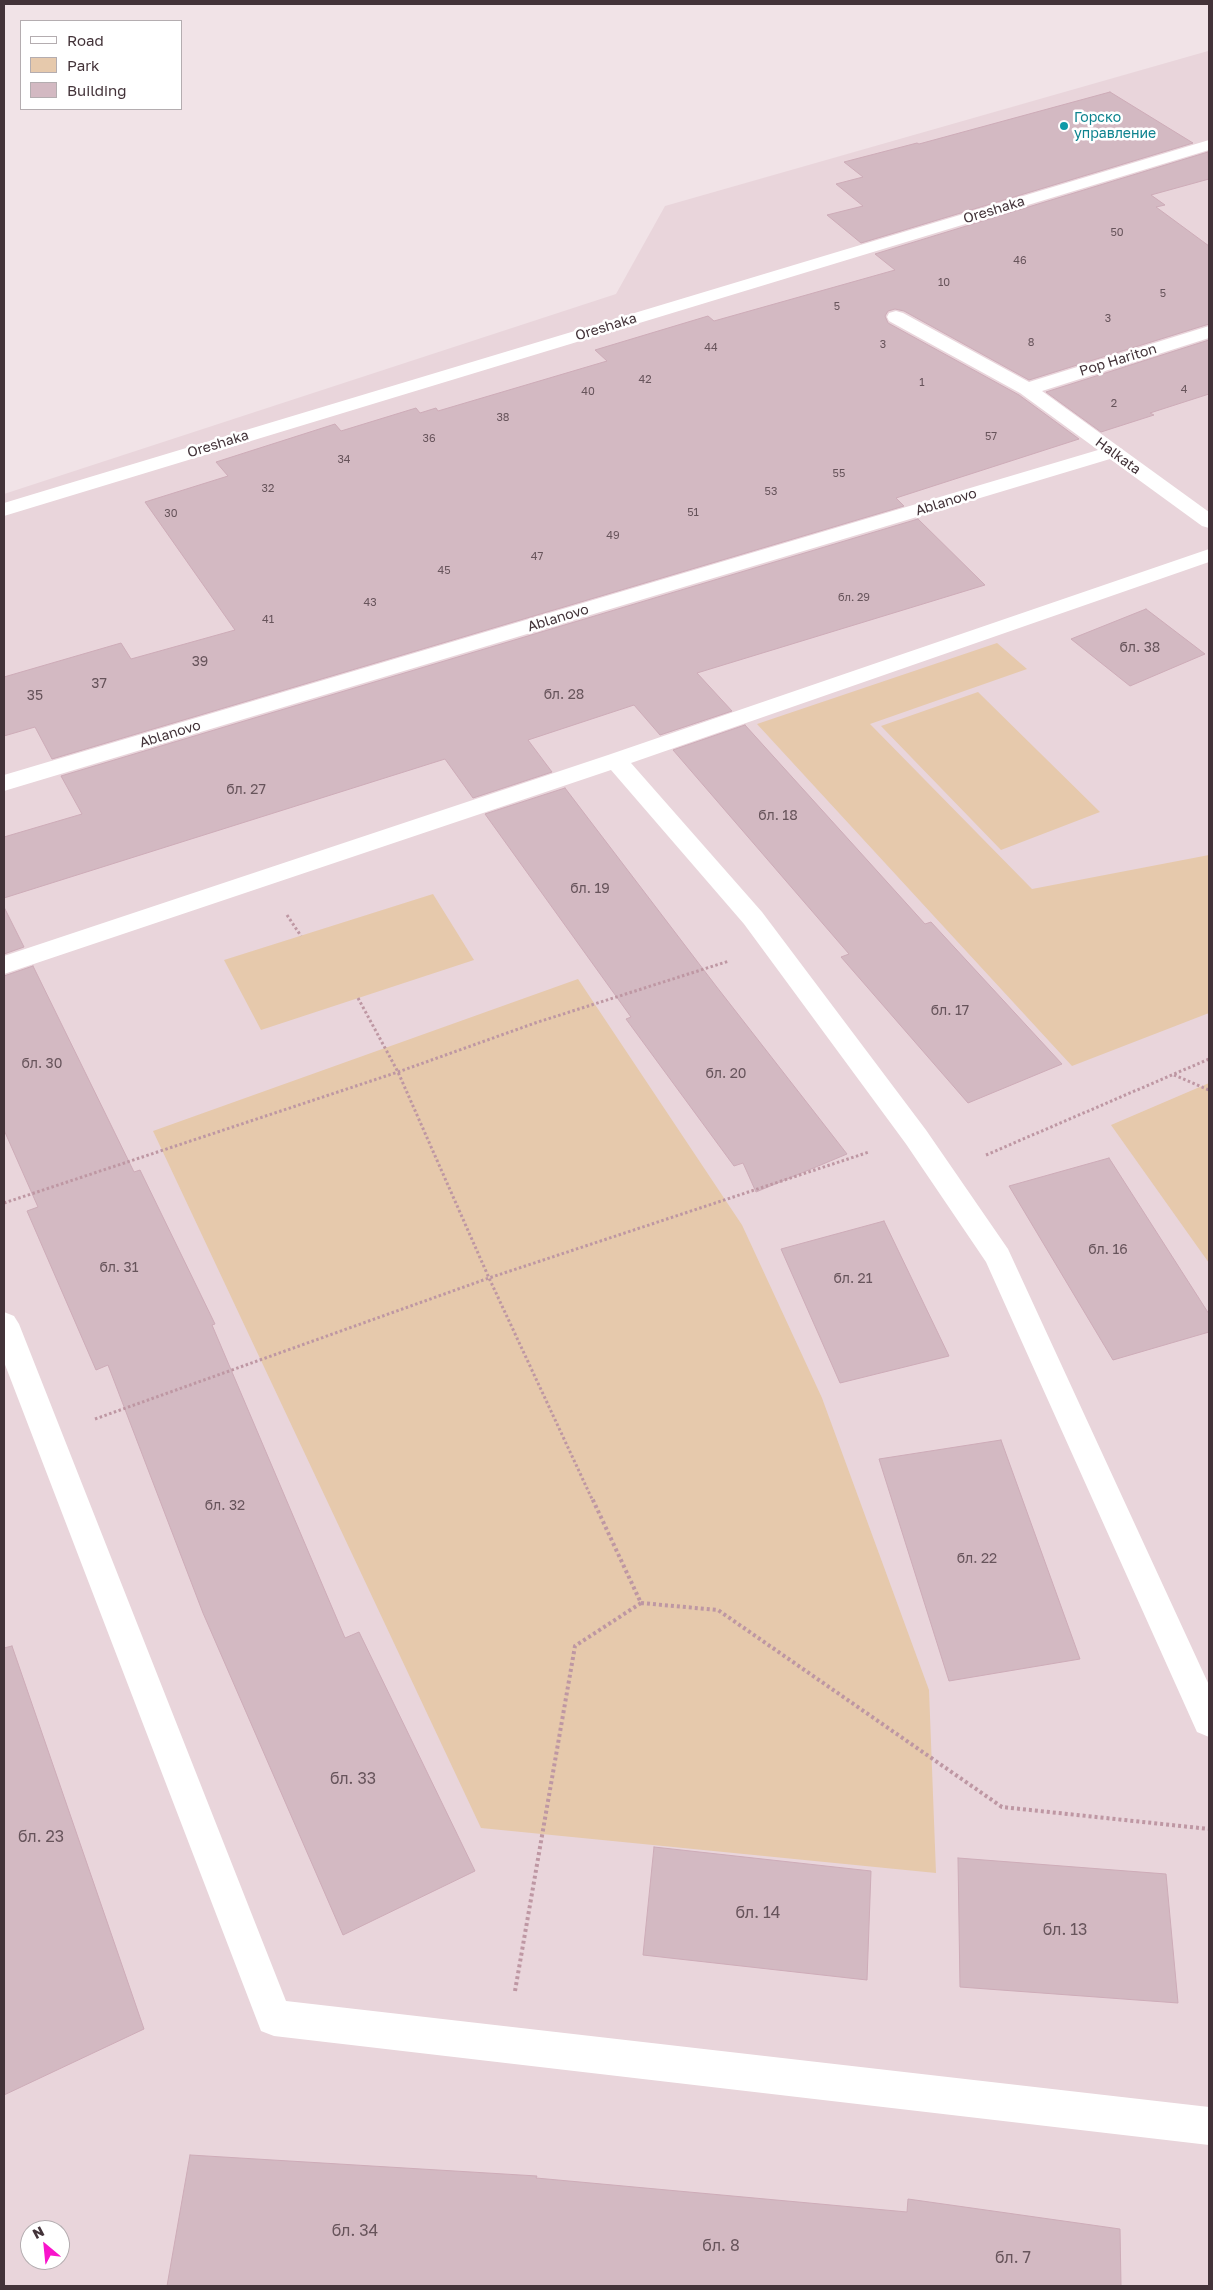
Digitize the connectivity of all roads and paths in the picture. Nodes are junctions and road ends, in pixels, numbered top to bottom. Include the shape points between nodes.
1 (1209, 145) edge
2 (896, 317) dead end
3 (1209, 332) edge
4 (1027, 389) junction
5 (1112, 452) junction
6 (4, 510) edge
7 (1209, 522) edge
8 (1209, 555) edge
9 (616, 760) junction
10 (4, 783) edge
11 (774, 946) junction
12 (4, 965) edge
13 (358, 998) dead end
14 (1209, 1059) edge
15 (398, 1072) junction
16 (1173, 1075) junction
17 (1209, 1090) edge
18 (916, 1137) junction
19 (942, 1175) junction
20 (4, 1203) edge
21 (489, 1278) junction
22 (4, 1324) edge
23 (47, 1436) junction
24 (641, 1603) junction
25 (1209, 1721) edge
26 (1209, 1829) edge
27 (505, 2044) junction
28 (1209, 2126) edge

1 - 6 street, Oreshaka
2 - 4 street, Halkata
3 - 4 street, Pop Hariton
4 - 5 street, Halkata
5 - 7 street, Halkata
5 - 10 street, Ablanovo
8 - 9 street
9 - 11 street
9 - 12 street
11 - 15 path via 535,1022
11 - 18 street
13 - 15 path
14 - 16 path
15 - 20 path
15 - 21 path
16 - 17 path
16 - 19 path
18 - 19 street
18 - 21 path
19 - 25 street via 998,1257
21 - 23 path
21 - 24 path
22 - 23 street
23 - 27 street via 274,2018
24 - 26 path via 718,1610 1002,1807
24 - 27 path via 575,1646
27 - 28 street

